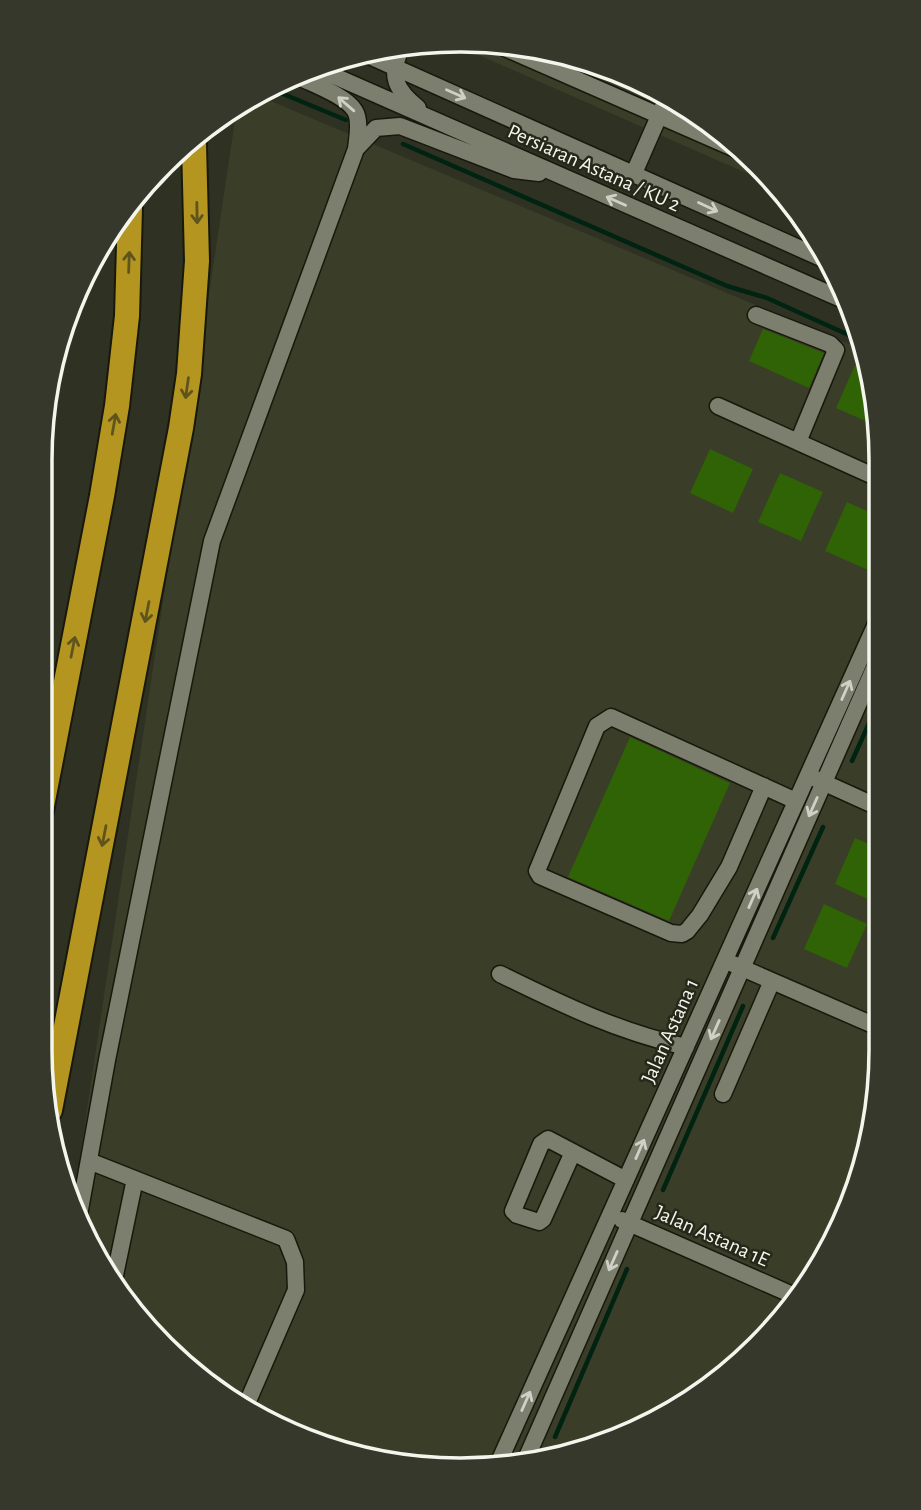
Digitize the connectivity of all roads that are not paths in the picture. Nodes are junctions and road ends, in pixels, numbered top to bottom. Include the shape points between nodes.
1 (397, 58) edge
2 (528, 58) edge
3 (380, 60) edge
4 (393, 66) junction
5 (329, 74) edge
6 (309, 82) edge
7 (663, 106) edge
8 (659, 116) junction
9 (433, 121) junction
10 (711, 138) edge
11 (356, 149) junction
12 (194, 151) edge
13 (634, 173) junction
14 (556, 174) junction
15 (130, 222) edge
16 (812, 254) edge
17 (833, 295) edge
18 (757, 315) dead end
19 (718, 406) dead end
20 (798, 442) junction
21 (869, 474) edge
22 (869, 639) edge
23 (869, 680) edge
24 (52, 753) edge
25 (808, 775) junction
26 (824, 782) junction
27 (764, 786) junction
28 (796, 801) junction
29 (869, 803) edge
30 (725, 960) junction
31 (742, 968) junction
32 (500, 974) dead end
33 (772, 982) junction
34 (869, 1023) edge
35 (685, 1047) junction
36 (54, 1088) edge
37 (723, 1094) dead end
38 (573, 1152) junction
39 (89, 1161) junction
40 (135, 1179) junction
41 (626, 1180) junction
42 (82, 1200) edge
43 (610, 1215) junction
44 (630, 1223) junction
45 (116, 1269) edge
46 (788, 1293) edge
47 (249, 1399) edge
48 (529, 1452) edge
49 (502, 1455) edge

1 - 4 street
2 - 8 street
3 - 4 street, Persiaran Astana / KU 2
4 - 9 street via 404,97
4 -> 13 street, Persiaran Astana / KU 2
5 - 9 street, Persiaran Astana / KU 2
11 -> 6 street via 355,110
7 - 8 street
8 - 10 street
8 - 13 street
9 - 14 street, Persiaran Astana / KU 2
11 - 14 street via 376,128 400,126 514,170
11 - 39 street via 212,541
12 -> 36 highway via 197,261 181,428
13 -> 16 street, Persiaran Astana / KU 2
17 -> 14 street, Persiaran Astana / KU 2
24 -> 15 highway via 117,406 127,316
18 - 20 street via 836,350
19 - 20 street
20 - 21 street
25 -> 22 street, Jalan Astana 1
23 - 26 street, Jalan Astana 1
25 - 26 street
25 - 28 street, Jalan Astana 1
26 - 29 street
26 -> 31 street, Jalan Astana 1
27 - 27 street via 729,867 692,927 682,934 537,871 597,726 604,719 611,717
27 - 28 street
30 -> 28 street, Jalan Astana 1
30 - 31 street
30 - 35 street, Jalan Astana 1
31 - 33 street
31 -> 44 street, Jalan Astana 1
32 - 35 street via 591,1018
33 - 34 street
33 - 37 street
41 -> 35 street, Jalan Astana 1
38 - 38 street via 548,1139 541,1144 513,1211 517,1215 539,1222 543,1219
38 - 41 street
39 - 40 street
39 - 42 street
40 - 45 street
40 - 47 street via 286,1239 295,1262 296,1290
41 - 43 street, Jalan Astana 1
43 - 44 street, Jalan Astana 1E
49 -> 43 street, Jalan Astana 1
44 - 46 street, Jalan Astana 1E
44 -> 48 street, Jalan Astana 1

